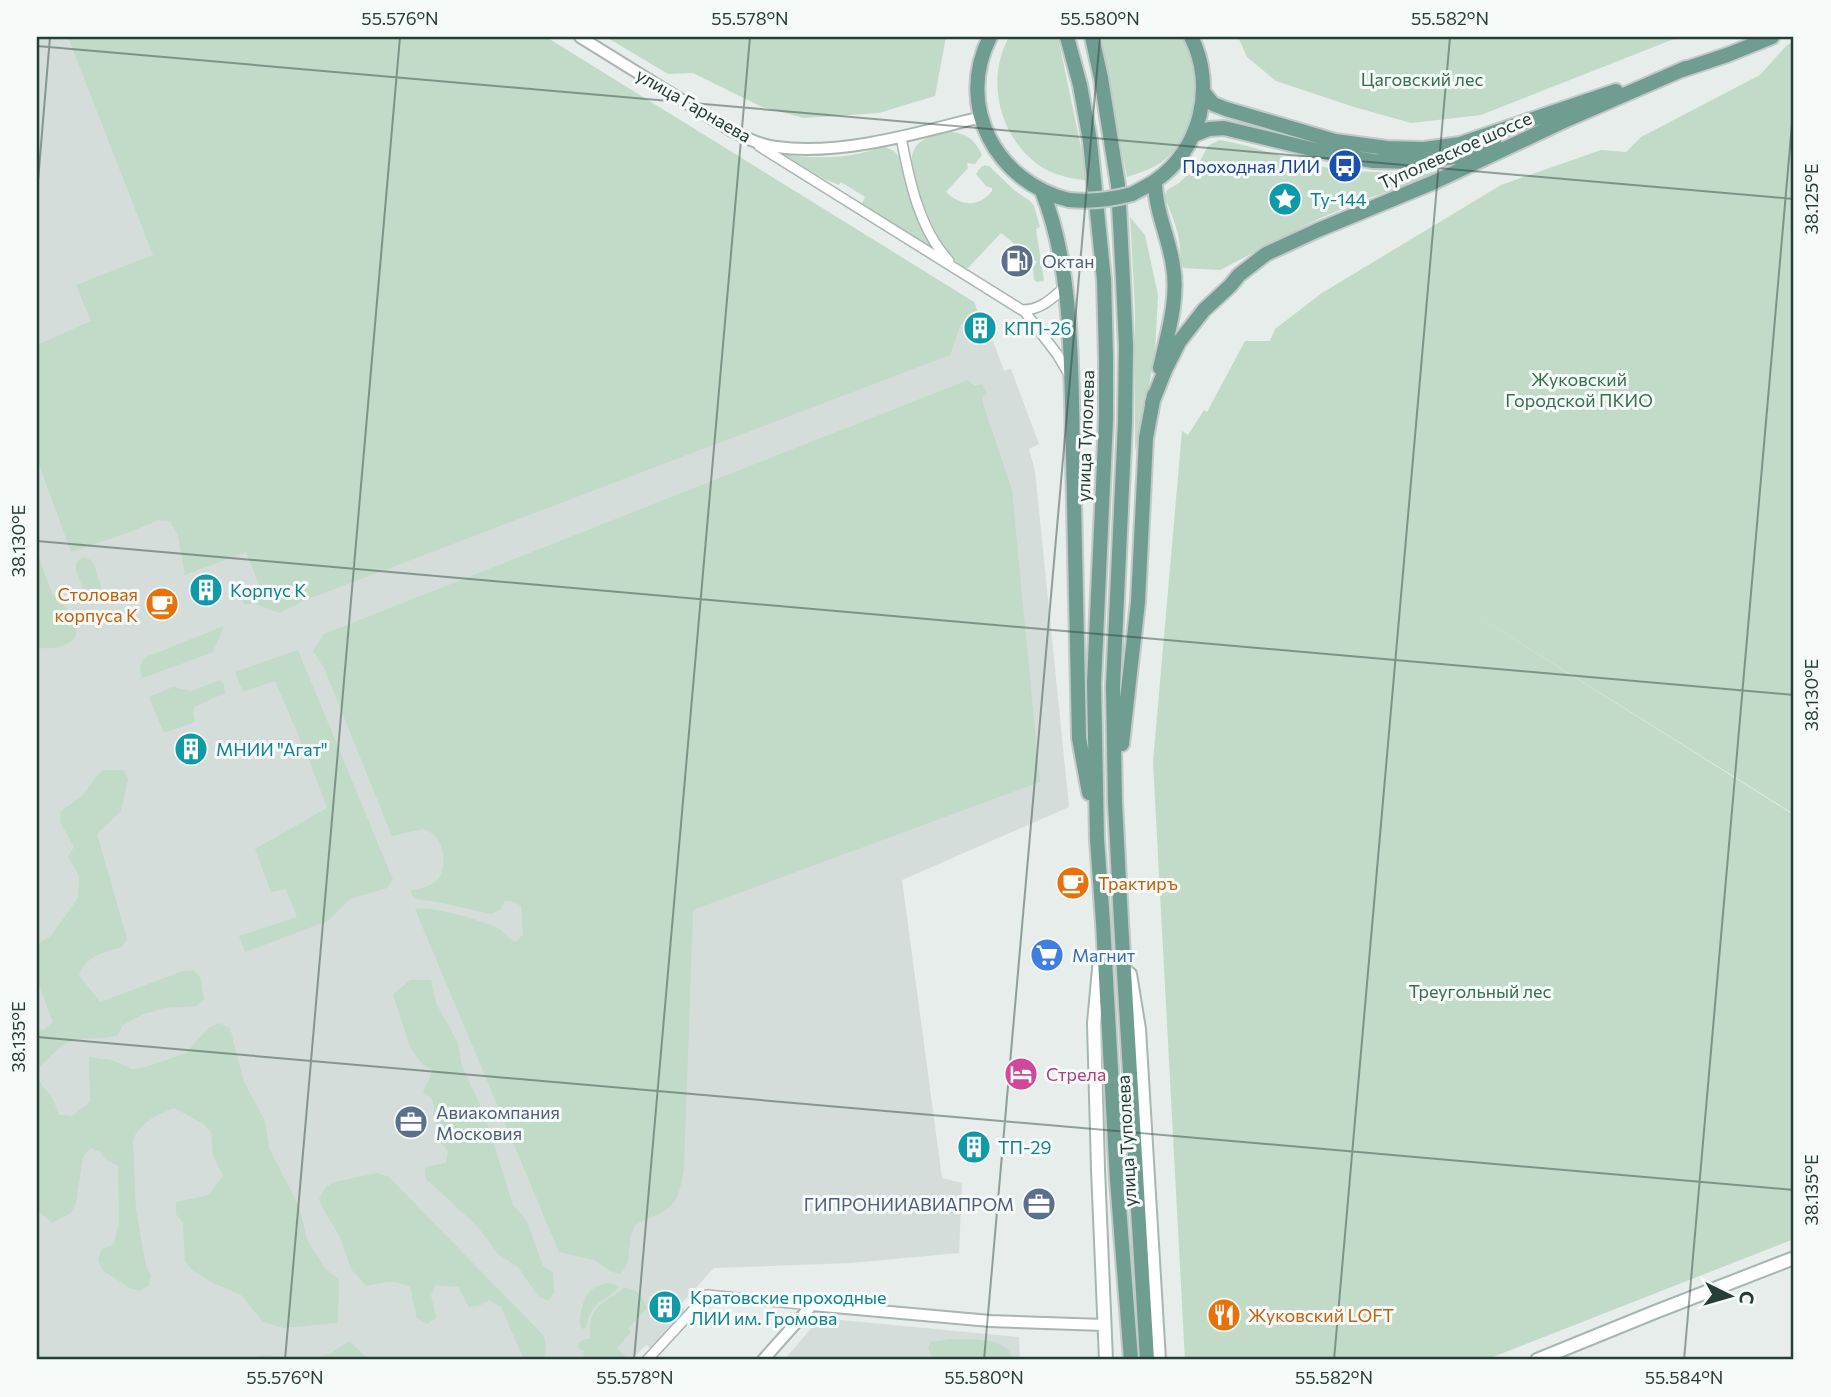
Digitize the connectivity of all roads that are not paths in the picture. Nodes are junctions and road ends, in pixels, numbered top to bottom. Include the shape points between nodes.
1 (580, 37) edge
2 (990, 37) edge
3 (1067, 37) edge
4 (1092, 37) edge
5 (1191, 37) edge
6 (1772, 37) edge
7 (1686, 68) junction
8 (1204, 93) junction
9 (981, 117) junction
10 (1566, 120) junction
11 (1194, 135) junction
12 (901, 137) junction
13 (751, 140) junction
14 (1155, 181) junction
15 (1042, 191) junction
16 (957, 270) junction
17 (1065, 288) junction
18 (1022, 310) junction
19 (1071, 378) junction
20 (1152, 403) junction
21 (1115, 802) junction
22 (1097, 839) junction
23 (1121, 921) junction
24 (1103, 923) junction
25 (1794, 1258) edge
26 (812, 1305) junction
27 (1104, 1325) junction
28 (650, 1357) edge
29 (763, 1360) edge
30 (1107, 1360) edge
31 (1131, 1360) edge
32 (1147, 1360) edge
33 (1159, 1360) edge
34 (1537, 1360) edge

1 - 13 street, улица Гарнаева
2 - 9 main road via 980,62
3 - 22 main road, улица Туполева via 1090,141 1104,280 1106,419 1094,683
4 - 21 main road, улица Туполева via 1118,185 1125,333
5 - 8 main road
6 - 7 main road, Туполевское шоссе
7 - 8 main road, Туполевское шоссе via 1460,144 1424,149 1335,141 1226,109 1213,104
7 - 10 main road, Туполевское шоссе
8 - 11 main road
9 - 12 street, улица Гарнаева
9 - 15 main road via 1008,166
10 - 11 main road, Туполевское шоссе via 1462,156 1419,162 1332,154 1224,128
10 - 20 main road, Туполевское шоссе via 1266,254 1203,310 1179,342
11 - 14 main road via 1171,168
12 - 13 street, улица Гарнаева via 834,148 775,147
12 - 16 street via 920,211 944,256
13 - 16 street
14 - 15 main road, bridge via 1132,194 1101,201 1069,200
14 - 20 main road via 1175,287
15 - 17 main road, улица Туполева via 1052,218
16 - 18 street
17 - 18 street via 1040,307
17 - 19 main road, улица Туполева
18 - 19 street
19 - 22 main road, улица Туполева via 1079,738
20 - 21 main road, улица Туполева via 1146,438 1138,602
21 - 23 main road, улица Туполева
22 - 24 main road, улица Туполева
23 - 32 main road, улица Туполева
23 - 33 main road, улица Туполева via 1139,1029
24 - 27 main road, улица Туполева via 1094,1023
24 - 31 main road, улица Туполева
25 - 34 main road
26 - 27 street via 990,1321
26 - 28 street via 707,1295
26 - 29 street
27 - 30 main road, улица Туполева

